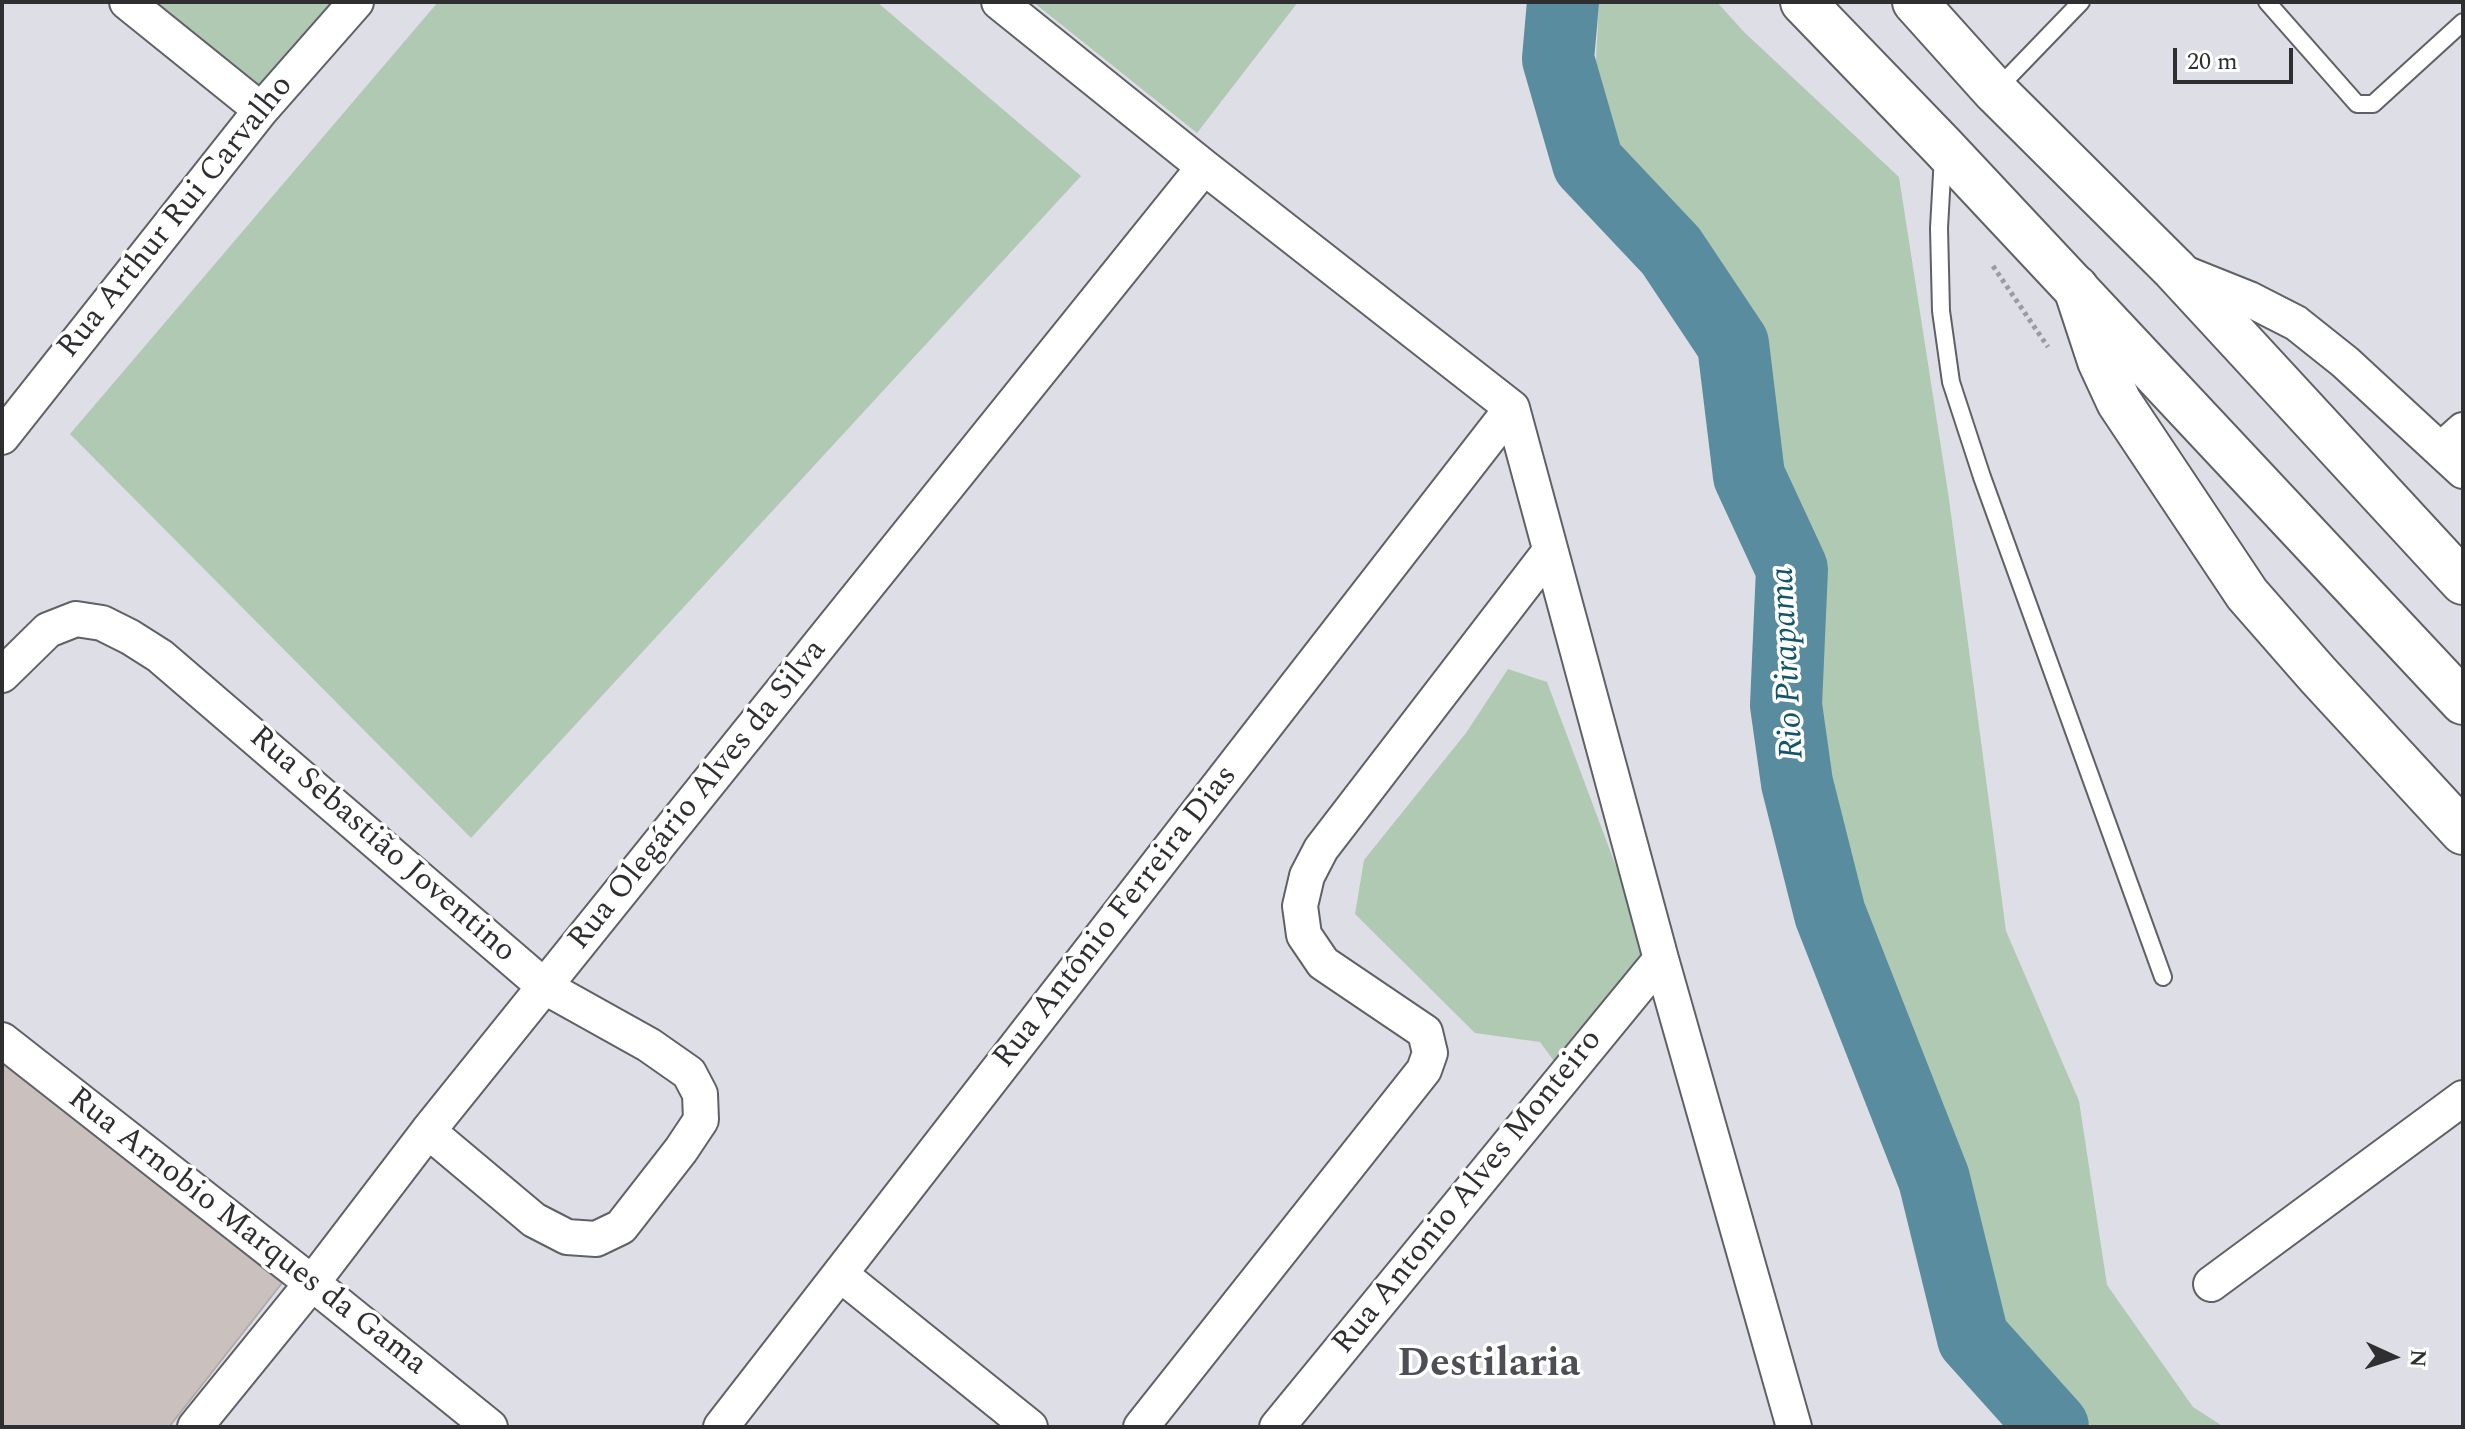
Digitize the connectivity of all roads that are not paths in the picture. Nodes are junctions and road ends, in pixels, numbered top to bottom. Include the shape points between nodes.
1 (127, 2) edge
2 (356, 2) edge
3 (999, 2) edge
4 (1803, 2) edge
5 (1915, 2) edge
6 (2081, 2) edge
7 (2267, 2) edge
8 (2463, 22) edge
9 (1995, 91) junction
10 (261, 110) junction
11 (1943, 147) junction
12 (1204, 167) junction
13 (2174, 269) junction
14 (2076, 288) junction
15 (1512, 408) junction
16 (2, 437) edge
17 (2456, 450) edge
18 (1550, 551) junction
19 (2463, 582) edge
20 (2, 675) edge
21 (2463, 702) edge
22 (2463, 832) edge
23 (1661, 959) junction
24 (2163, 977) dead end
25 (545, 987) junction
26 (2, 1040) edge
27 (2463, 1098) edge
28 (428, 1131) junction
29 (840, 1274) junction
30 (312, 1283) junction
31 (2211, 1284) dead end
32 (195, 1427) edge
33 (490, 1427) edge
34 (721, 1427) edge
35 (1030, 1427) edge
36 (1141, 1427) edge
37 (1277, 1427) edge
38 (1794, 1427) edge

1 - 10 street
2 - 10 street, Rua Arthur Rui Carvalho
3 - 12 street
4 - 11 main road
5 - 9 main road
6 - 9 lane
7 - 8 lane via 2357,104 2373,104
9 - 13 main road
10 - 16 street, Rua Arthur Rui Carvalho
11 - 14 main road
11 - 24 lane via 1941,311 1951,382
12 - 15 street
12 - 25 street, Rua Olegário Alves da Silva
13 - 17 street via 2296,323
13 - 19 main road
14 - 21 main road
14 - 22 main road via 2119,402 2247,594
15 - 18 street
15 - 29 street, Rua Antônio Ferreira Dias
18 - 23 street
18 - 36 street via 1321,849 1307,876 1300,906 1304,935 1323,963 1425,1032 1430,1053 1424,1070
20 - 25 street, Rua Sebastião Joventino via 48,630 76,619 102,623 130,637 160,656
23 - 37 street, Rua Antonio Alves Monteiro
23 - 38 street
25 - 28 street, Rua Olegário Alves da Silva
25 - 28 street, Rua Sebastião Joventino via 649,1045 689,1073 700,1094 701,1120 621,1227 596,1239 567,1237 534,1220
26 - 30 street, Rua Arnobio Marques da Gama
27 - 31 street
28 - 30 street, Rua Olegário Alves da Silva
29 - 34 street, Rua Antônio Ferreira Dias
29 - 35 street
30 - 32 street, Rua Olegário Alves da Silva
30 - 33 street, Rua Arnobio Marques da Gama

